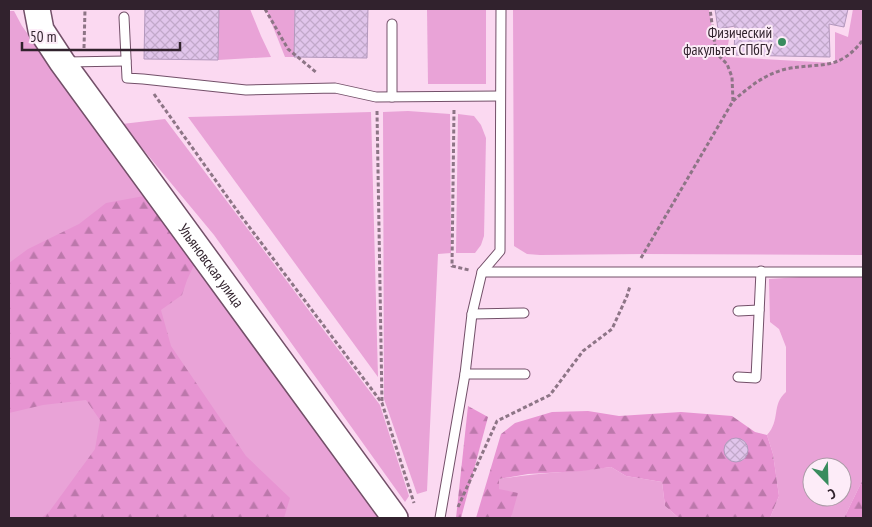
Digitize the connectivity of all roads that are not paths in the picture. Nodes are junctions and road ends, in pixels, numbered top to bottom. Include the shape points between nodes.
1 (36, 9) edge
2 (501, 9) edge
3 (124, 17) dead end
4 (392, 24) dead end
5 (126, 61) junction
6 (73, 62) junction
7 (500, 96) junction
8 (392, 97) junction
9 (761, 271) junction
10 (482, 272) junction
11 (863, 272) edge
12 (759, 310) junction
13 (738, 311) dead end
14 (524, 313) dead end
15 (472, 314) junction
16 (465, 374) junction
17 (525, 374) dead end
18 (738, 377) dead end
19 (405, 514) edge
20 (440, 518) edge

1 - 6 street, Ульяновская улица via 42,30
2 - 7 lane
3 - 5 lane
4 - 8 lane
5 - 6 lane
5 - 8 lane via 127,78 246,90 335,88 376,98
6 - 19 street, Ульяновская улица
7 - 8 lane
7 - 10 lane via 500,251
9 - 10 lane
9 - 11 lane
9 - 12 lane
10 - 15 lane
12 - 13 lane
12 - 18 lane via 756,378
14 - 15 lane
15 - 16 lane
16 - 17 lane
16 - 20 lane

